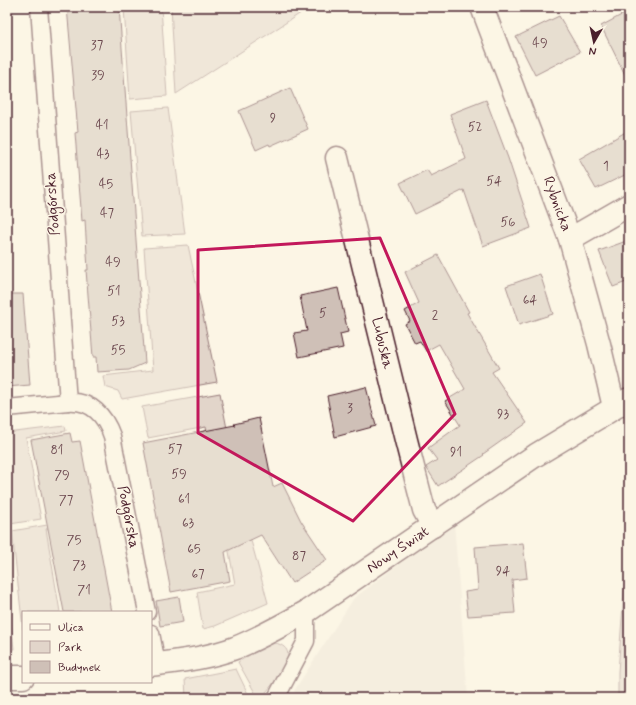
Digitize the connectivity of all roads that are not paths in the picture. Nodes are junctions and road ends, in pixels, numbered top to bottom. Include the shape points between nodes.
1 (39, 7) edge
2 (482, 7) edge
3 (337, 158) dead end
4 (629, 205) edge
5 (570, 239) junction
6 (68, 402) junction
7 (622, 403) edge
8 (7, 408) edge
9 (434, 526) junction
10 (147, 611) edge
11 (306, 612) junction
12 (152, 644) edge
13 (154, 665) edge
14 (22, 676) edge
15 (7, 677) edge
16 (276, 698) edge

1 - 6 lane, Podgórska
2 - 5 street, Rybnicka
3 - 9 street, Lubuska via 424,510
4 - 5 street
5 - 7 street, Rybnicka via 599,344
6 - 8 lane, Podgórska
6 - 10 lane, Podgórska via 83,402 108,423
7 - 9 street, Nowy Świat via 536,455
9 - 11 street, Nowy Świat
11 - 13 street, Nowy Świat via 233,648
11 - 16 lane via 306,641
12 - 13 lane
14 - 15 street

